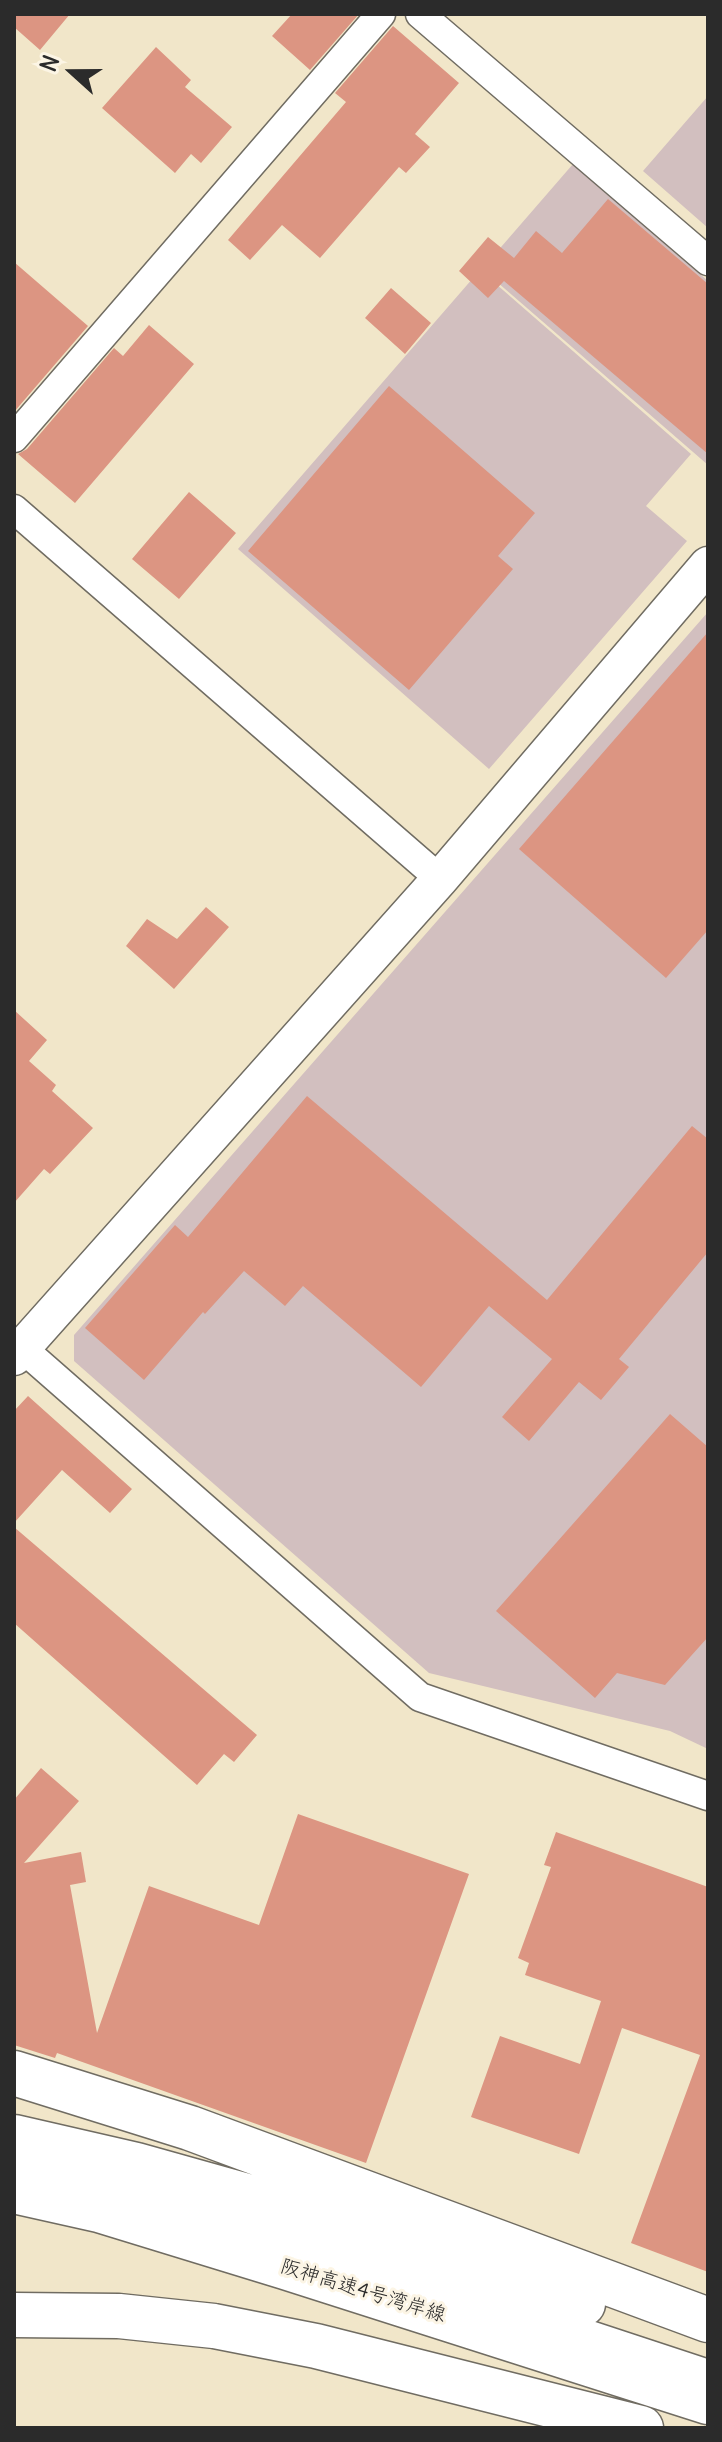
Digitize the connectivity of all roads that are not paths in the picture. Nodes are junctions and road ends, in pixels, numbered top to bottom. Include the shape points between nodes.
1 (381, 14) edge
2 (420, 14) edge
3 (708, 261) edge
4 (14, 438) edge
5 (14, 509) edge
6 (708, 565) edge
7 (440, 879) junction
8 (17, 1350) edge
9 (708, 1796) edge
10 (14, 2073) edge
11 (14, 2137) edge
12 (14, 2159) edge
13 (14, 2191) edge
14 (14, 2315) edge
15 (708, 2320) edge
16 (708, 2346) edge
17 (708, 2378) edge
18 (708, 2402) edge
19 (641, 2428) edge

1 - 4 street
2 - 3 street
5 - 7 street
6 - 7 street
7 - 8 street
8 - 9 street via 420,1697
10 - 15 highway via 190,2128
11 - 16 highway via 268,2202
12 - 17 street via 122,2185
13 - 18 highway, 阪神高速4号湾岸線 via 228,2249
14 - 19 highway via 119,2316 214,2326 331,2349

